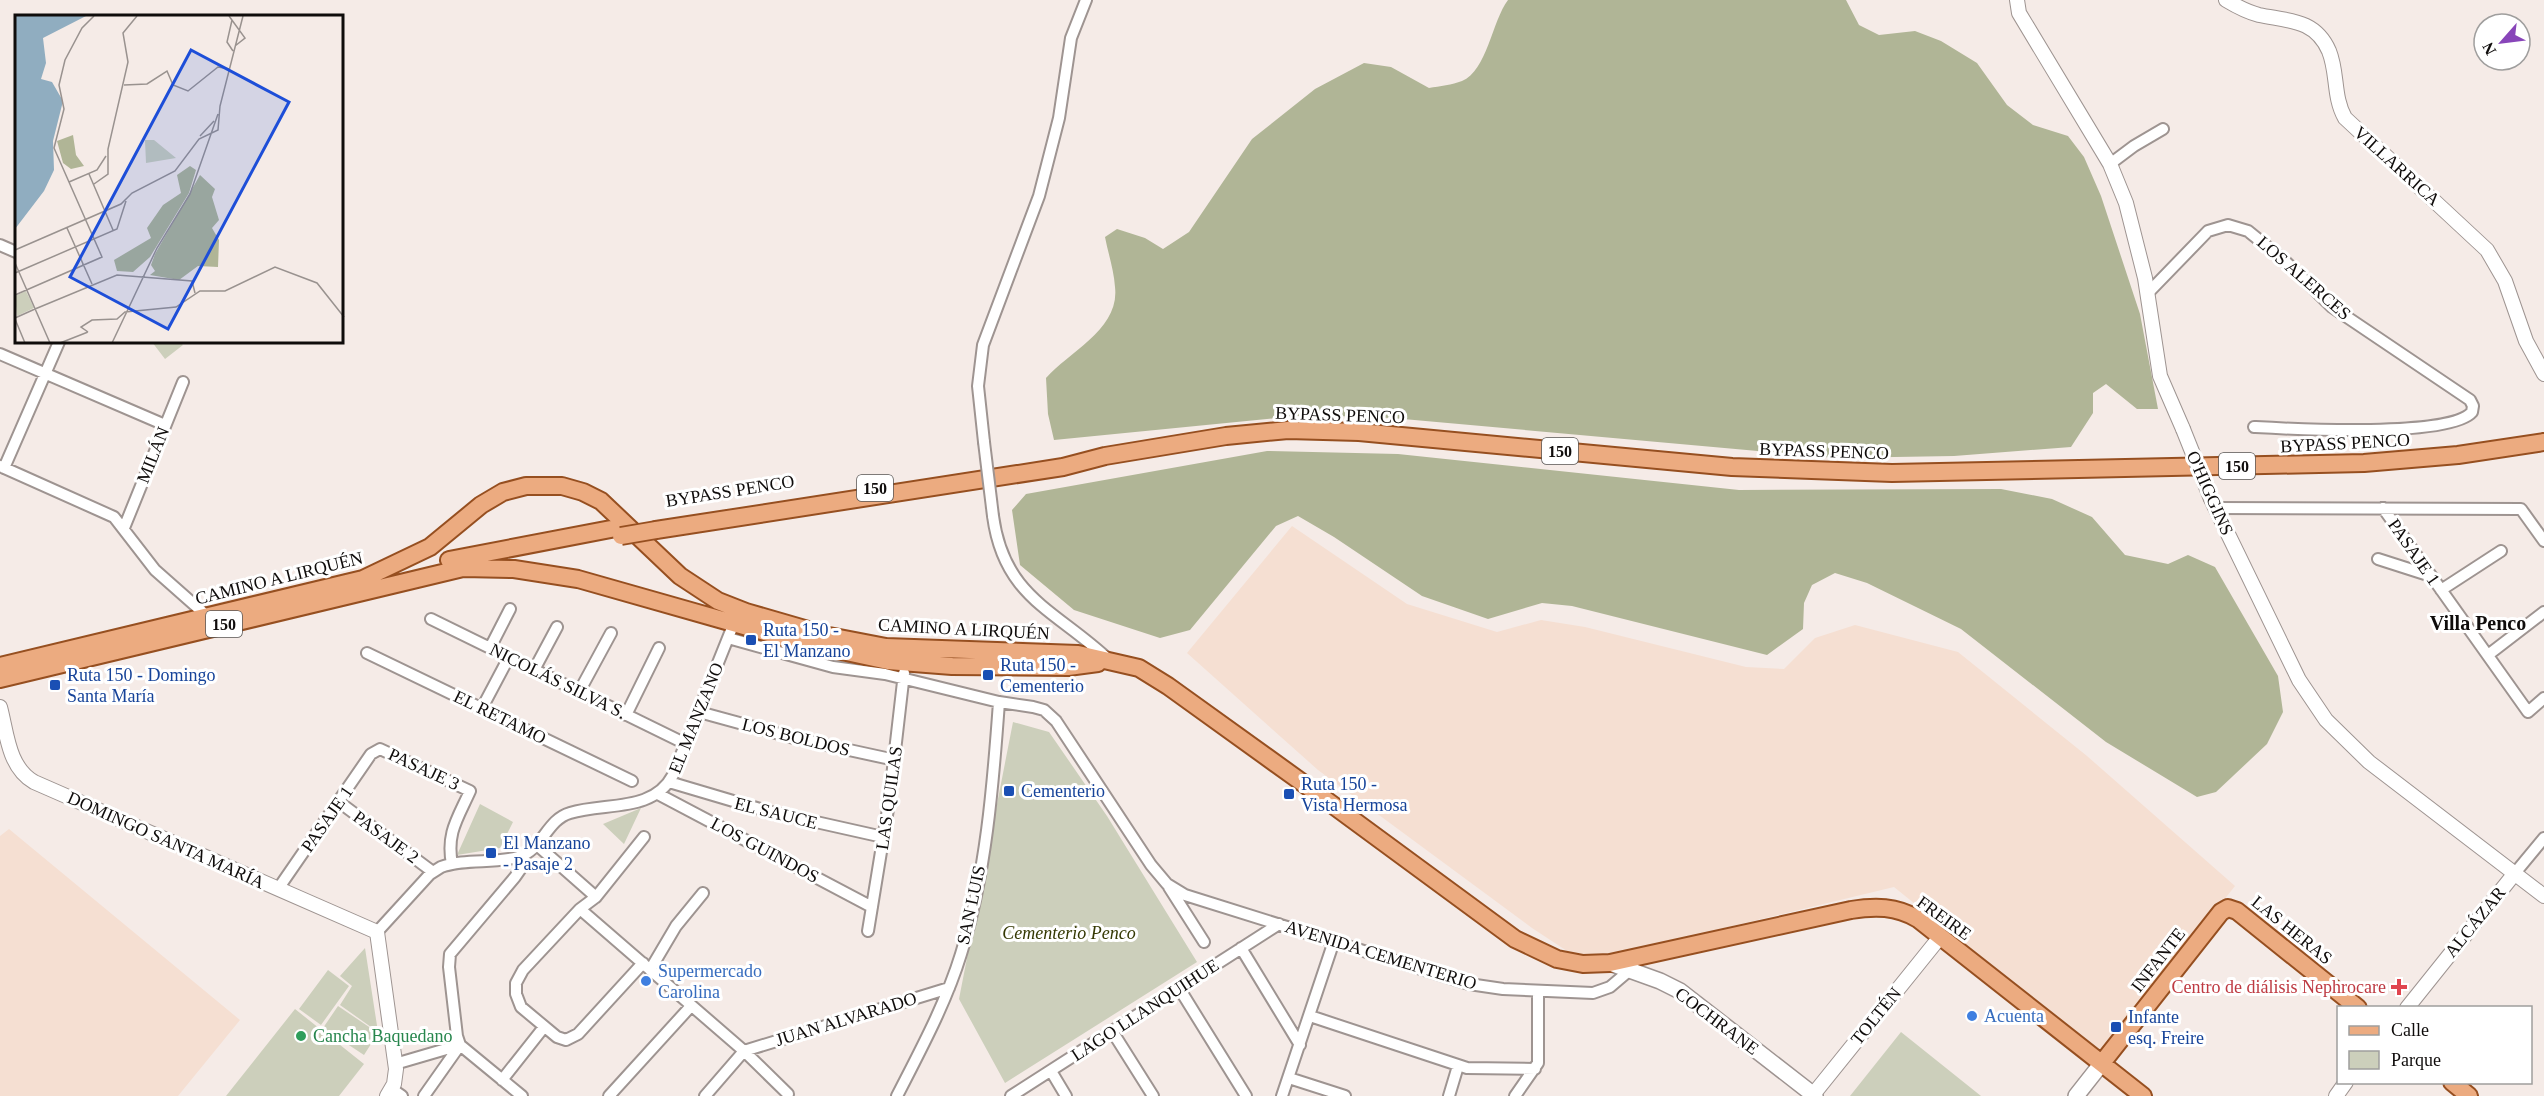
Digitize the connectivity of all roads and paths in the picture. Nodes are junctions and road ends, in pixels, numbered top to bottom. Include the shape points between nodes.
1 (1086, 0) edge
2 (2017, 0) edge
3 (2226, 0) edge
4 (2163, 129) dead end
5 (2110, 164) junction
6 (0, 245) edge
7 (15, 252) edge
8 (2147, 294) junction
9 (58, 344) edge
10 (0, 354) edge
11 (45, 374) junction
12 (2544, 374) edge
13 (183, 382) dead end
14 (165, 425) junction
15 (2254, 427) dead end
16 (2544, 442) edge
17 (2, 467) edge
18 (2213, 504) junction
19 (2383, 508) junction
20 (124, 528) junction
21 (618, 532) junction
22 (2544, 541) edge
23 (2501, 551) dead end
24 (2378, 559) dead end
25 (463, 568) junction
26 (2431, 576) junction
27 (363, 579) junction
28 (2441, 590) junction
29 (510, 609) dead end
30 (2544, 612) edge
31 (207, 616) junction
32 (431, 620) dead end
33 (557, 627) dead end
34 (731, 631) junction
35 (611, 633) dead end
36 (490, 648) junction
37 (659, 648) dead end
38 (368, 653) dead end
39 (2488, 655) junction
40 (509, 657) junction
41 (1110, 661) junction
42 (0, 666) edge
43 (534, 670) junction
44 (904, 671) junction
45 (0, 679) edge
46 (579, 692) junction
47 (2544, 698) edge
48 (999, 702) junction
49 (0, 706) edge
50 (482, 708) junction
51 (699, 712) junction
52 (626, 715) junction
53 (686, 744) junction
54 (376, 749) joint
55 (895, 760) junction
56 (632, 781) dead end
57 (669, 782) junction
58 (658, 794) junction
59 (339, 802) junction
60 (644, 837) dead end
61 (884, 837) junction
62 (2544, 838) edge
63 (537, 845) junction
64 (525, 854) junction
65 (452, 864) junction
66 (433, 872) junction
67 (2515, 873) junction
68 (1167, 884) junction
69 (278, 889) junction
70 (703, 893) dead end
71 (2544, 896) edge
72 (596, 897) junction
73 (872, 907) junction
74 (2228, 908) joint
75 (580, 909) junction
76 (1279, 924) junction
77 (868, 931) dead end
78 (376, 932) junction
79 (1940, 937) junction
80 (1334, 941) junction
81 (1204, 942) dead end
82 (1241, 948) junction
83 (1610, 963) junction
84 (646, 967) junction
85 (1630, 970) junction
86 (949, 988) junction
87 (1179, 988) junction
88 (1538, 991) junction
89 (691, 1006) junction
90 (2356, 1006) edge
91 (2409, 1006) edge
92 (1310, 1016) junction
93 (544, 1027) junction
94 (1112, 1032) junction
95 (1300, 1045) junction
96 (460, 1046) junction
97 (744, 1051) junction
98 (2102, 1063) junction
99 (395, 1064) junction
100 (1458, 1065) junction
101 (1535, 1069) junction
102 (1050, 1071) junction
103 (1289, 1078) junction
104 (502, 1080) junction
105 (2345, 1084) edge
106 (2453, 1084) edge
107 (393, 1094) edge
108 (788, 1094) dead end
109 (424, 1096) edge
110 (522, 1096) edge
111 (609, 1096) edge
112 (705, 1096) edge
113 (897, 1096) edge
114 (1011, 1096) edge
115 (1066, 1096) edge
116 (1153, 1096) edge
117 (1245, 1096) edge
118 (1282, 1096) edge
119 (1345, 1096) edge
120 (1449, 1096) edge
121 (1515, 1096) edge
122 (1814, 1096) edge
123 (2076, 1096) edge
124 (2143, 1096) edge
125 (2336, 1096) edge
126 (2469, 1096) edge

1 - 41 street, bridge via 1071,38 1059,118 1039,196 983,345 978,386 1001,552 1021,586 1046,611
2 - 5 street, O'HIGGINS via 2019,13
3 - 12 street, VILLARRICA via 2252,12 2304,23 2322,39 2330,53 2345,118 2487,250 2505,281 2526,341
4 - 5 street
5 - 8 street, O'HIGGINS via 2126,203
6 - 7 street
8 - 15 street, LOS ALERCES via 2208,231 2228,225 2242,228 2285,261 2332,307 2467,398 2473,409 2467,417 2430,426
8 - 18 street, O'HIGGINS, bridge via 2160,375
9 - 11 street
10 - 11 street
11 - 14 street
11 - 17 street
13 - 14 street, MILÁN
14 - 20 street, MILÁN
16 - 21 main road, BYPASS PENCO / 150 via 2458,455 2335,464 1892,473 1732,467 1308,430 1234,435 1070,458
17 - 20 street via 107,513
18 - 19 street
18 - 67 street, O'HIGGINS via 2299,680 2326,720 2369,762
19 - 22 street via 2522,508
19 - 26 street, PASAJE 1
20 - 31 street via 155,570
21 - 25 main road, BYPASS PENCO / 150
21 - 27 main road, BYPASS PENCO / 150
23 - 28 street
24 - 26 street
25 - 34 main road, CAMINO A LIRQUÉN via 557,574
25 - 45 main road, CAMINO A LIRQUÉN / 150
26 - 28 street, PASAJE 1
27 - 31 main road, CAMINO A LIRQUÉN / 150
27 - 41 main road, CAMINO A LIRQUÉN via 430,547 492,498 526,486 550,485 574,489 601,501 686,581 718,601 746,612 829,636 886,647 1057,653
28 - 39 street, PASAJE 1
29 - 36 street
30 - 39 street
31 - 42 main road, CAMINO A LIRQUÉN / 150
32 - 36 street, NICOLÁS SILVA S.
33 - 43 street
34 - 44 main road, CAMINO A LIRQUÉN via 843,653
34 - 51 street, EL MANZANO
35 - 46 street
36 - 40 street, NICOLÁS SILVA S.
37 - 52 street
38 - 50 street, EL RETAMO
39 - 47 street, PASAJE 1 via 2528,712
40 - 43 street, NICOLÁS SILVA S.
40 - 50 street
41 - 44 main road, CAMINO A LIRQUÉN via 1068,667
41 - 83 main road, CAMINO A LIRQUÉN via 1154,676 1515,939 1557,959 1583,964
43 - 46 street, NICOLÁS SILVA S.
44 - 48 street, AVENIDA CEMENTERIO
44 - 55 street, LAS QUILAS
46 - 52 street, NICOLÁS SILVA S.
48 - 68 street, AVENIDA CEMENTERIO via 1039,708 1053,717
48 - 86 street, SAN LUIS via 994,769 974,897
49 - 69 street, DOMINGO SANTA MARÍA via 13,758 28,779
50 - 56 street, EL RETAMO
51 - 53 street, EL MANZANO
51 - 55 street, LOS BOLDOS
52 - 53 street, NICOLÁS SILVA S.
53 - 57 street, EL MANZANO
54 - 59 street, PASAJE 1
54 - 65 street, PASAJE 3 via 470,791 450,836
55 - 61 street, LAS QUILAS
57 - 58 street, EL MANZANO
57 - 61 street, EL SAUCE via 767,811
58 - 63 street via 565,814
58 - 73 street, LOS GUINDOS
59 - 66 street, PASAJE 2
59 - 69 street, PASAJE 1
60 - 72 street
61 - 73 street, LAS QUILAS
62 - 67 street, ALCÁZAR
63 - 64 street
63 - 72 street
64 - 65 street
64 - 96 street via 519,872 450,954
65 - 66 street
66 - 78 street
67 - 71 street, O'HIGGINS
67 - 91 street, ALCÁZAR
68 - 76 street, AVENIDA CEMENTERIO via 1185,895
68 - 81 street, AVENIDA CEMENTERIO
69 - 78 street, DOMINGO SANTA MARÍA
70 - 84 street
72 - 75 street
73 - 77 street, LAS QUILAS
74 - 90 main road, LAS HERAS via 2237,911
74 - 98 main road, INFANTE
75 - 84 street
75 - 93 street via 523,970 516,983 519,1003
76 - 80 street, AVENIDA CEMENTERIO
76 - 82 street, LAGO LLANQUIHUE
78 - 99 street
79 - 83 main road, FREIRE via 1910,915 1873,907
79 - 98 main road, FREIRE
79 - 122 street, TOLTÉN
80 - 88 street, AVENIDA CEMENTERIO via 1469,984
80 - 92 street
82 - 87 street, LAGO LLANQUIHUE
82 - 95 street
83 - 85 main road, COCHRANE
84 - 89 street
84 - 93 street via 575,1037 561,1039
85 - 88 street, AVENIDA CEMENTERIO via 1601,991
85 - 122 main road, COCHRANE via 1689,997
86 - 97 street, JUAN ALVARADO
86 - 113 street, SAN LUIS
87 - 94 street, LAGO LLANQUIHUE
87 - 117 street
88 - 101 street via 1539,1056
89 - 97 street
89 - 111 street
92 - 95 street
92 - 100 street
93 - 104 street
94 - 102 street, LAGO LLANQUIHUE
94 - 116 street
95 - 103 street
96 - 99 street
96 - 104 street
96 - 109 street
97 - 108 street
97 - 112 street
98 - 123 main road, INFANTE
98 - 124 main road, FREIRE
99 - 107 street
100 - 101 street via 1473,1069
100 - 120 street
101 - 121 street
102 - 114 street, LAGO LLANQUIHUE
102 - 115 street
103 - 118 street
103 - 119 street
104 - 110 street
105 - 125 street
106 - 126 main road

